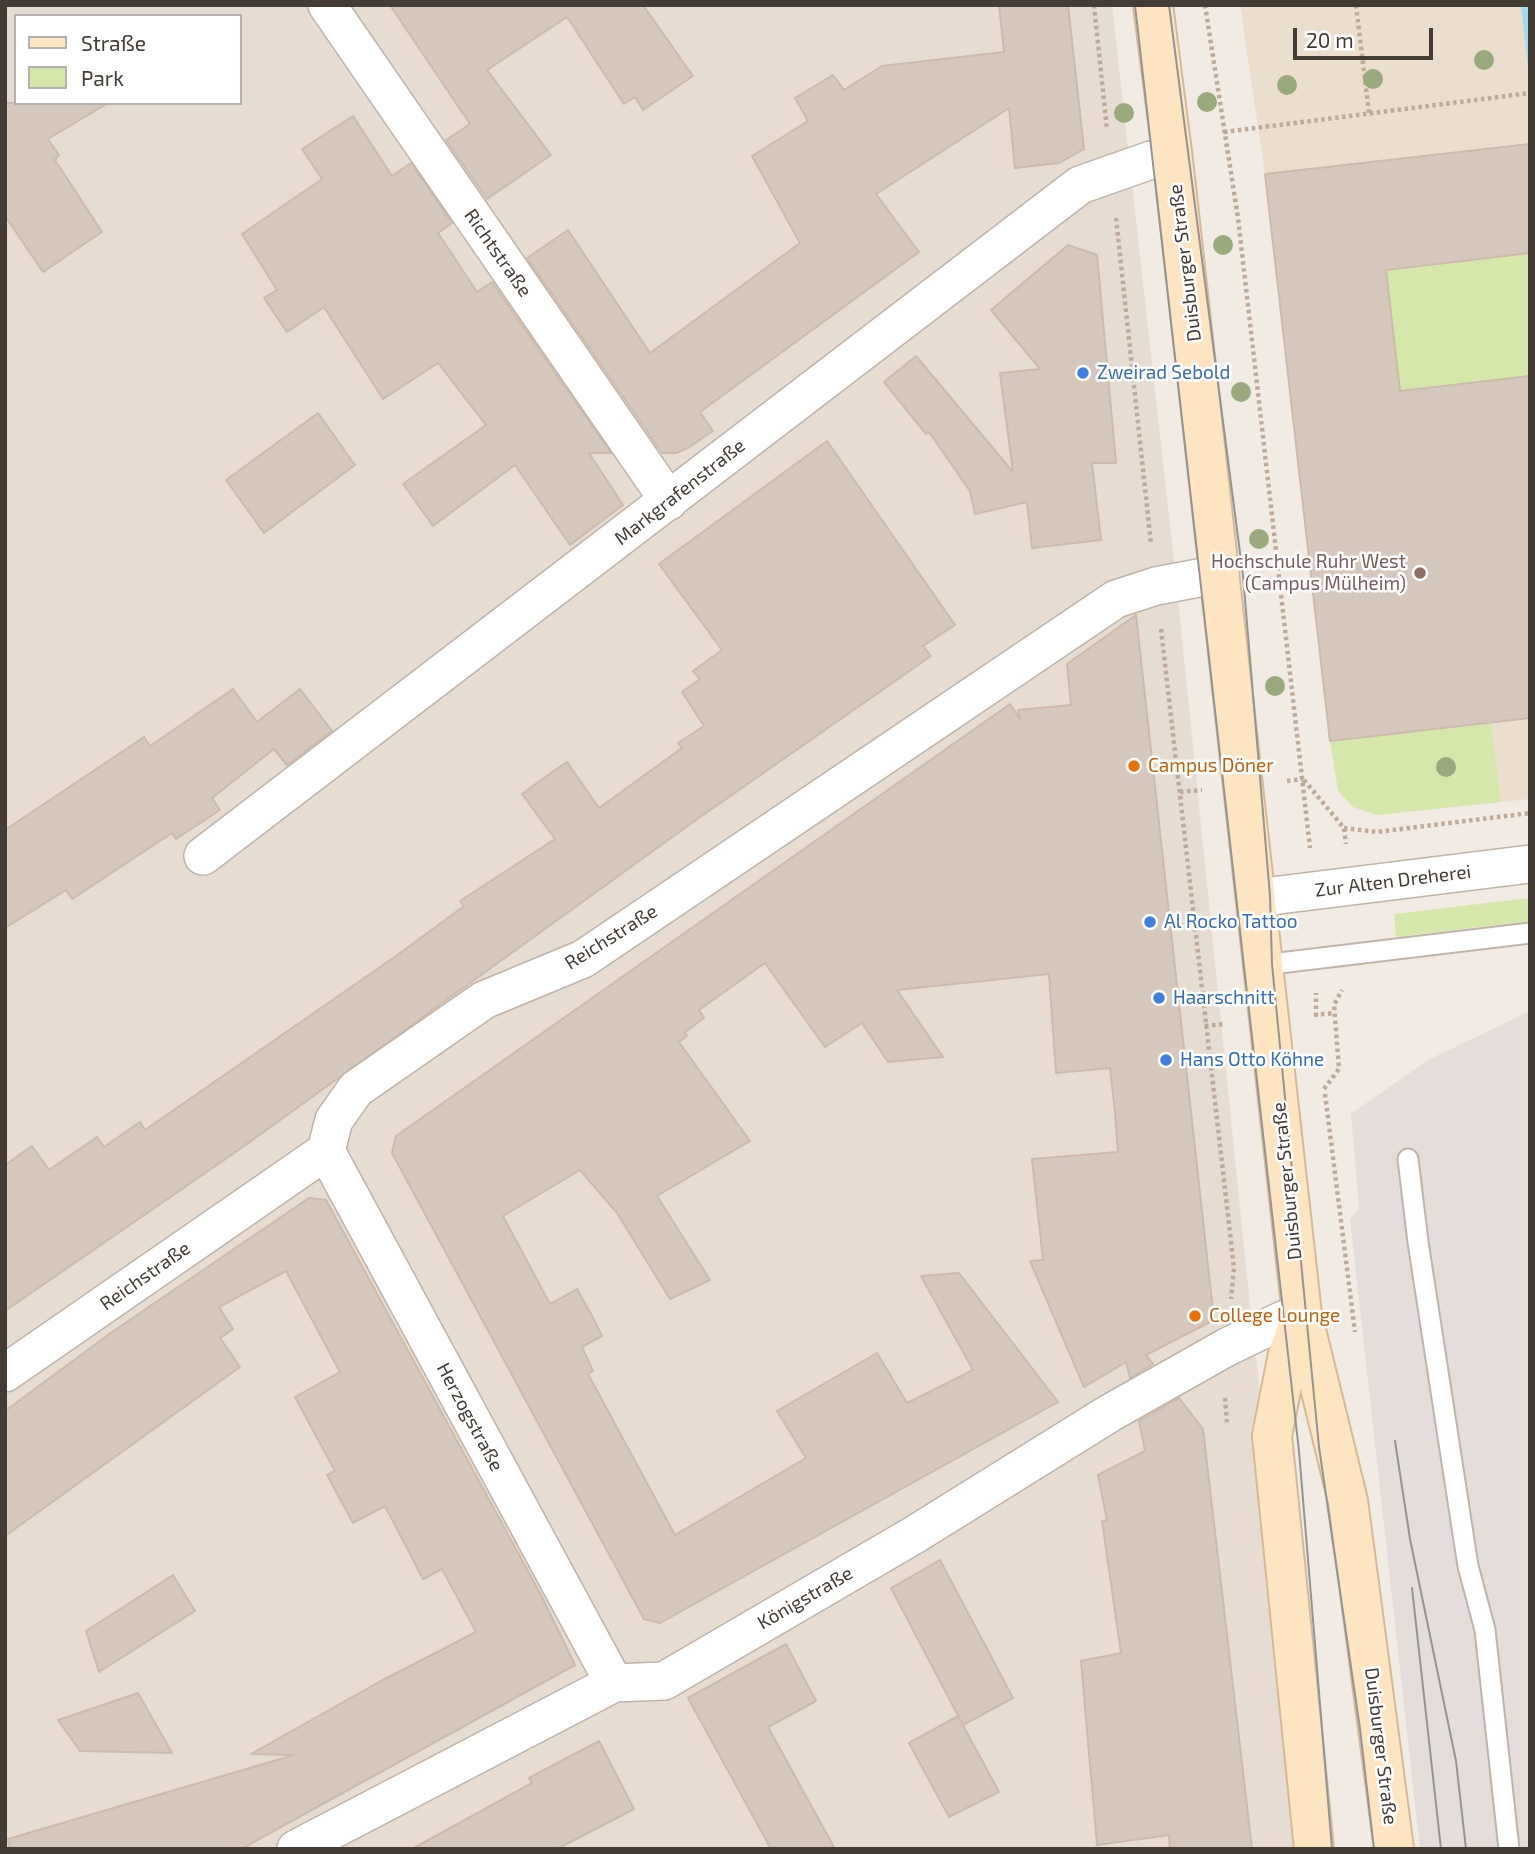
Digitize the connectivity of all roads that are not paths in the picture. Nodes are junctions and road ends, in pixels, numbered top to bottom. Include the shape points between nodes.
1 (327, 5) edge
2 (1153, 5) edge
3 (1173, 160) junction
4 (669, 500) junction
5 (1220, 574) junction
6 (203, 856) dead end
7 (1530, 864) edge
8 (1255, 898) junction
9 (1530, 933) edge
10 (1263, 965) junction
11 (326, 1151) junction
12 (1408, 1159) dead end
13 (1302, 1314) junction
14 (5, 1373) edge
15 (614, 1683) junction
16 (296, 1849) edge
17 (1314, 1849) edge
18 (1394, 1849) edge
19 (1509, 1849) edge

1 - 4 street, Richtstraße
2 - 3 main road, Duisburger Straße
3 - 4 street, Markgrafenstraße via 1151,160 1080,185
3 - 5 main road, Duisburger Straße
4 - 6 street, Markgrafenstraße
5 - 8 main road, Duisburger Straße
5 - 11 street, Reichstraße via 1116,599 583,959 484,1000 356,1089 334,1120
7 - 8 street, Zur Alten Dreherei
8 - 10 main road, Duisburger Straße
9 - 10 lane
10 - 13 main road, Duisburger Straße
11 - 14 street, Reichstraße
11 - 15 street, Herzogstraße
12 - 19 lane via 1468,1566 1485,1630
13 - 15 street, Königstraße via 1227,1347 1110,1413 914,1535 664,1681
13 - 17 main road, Duisburger Straße via 1288,1354 1272,1436
13 - 18 main road, Duisburger Straße via 1348,1501
15 - 16 street, Königstraße

